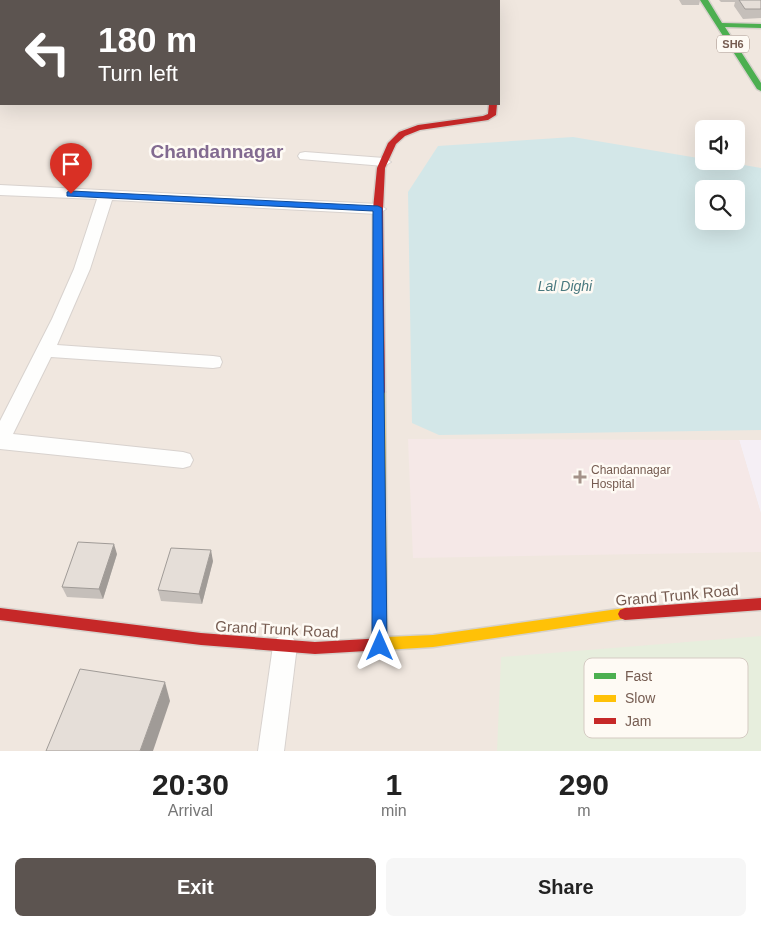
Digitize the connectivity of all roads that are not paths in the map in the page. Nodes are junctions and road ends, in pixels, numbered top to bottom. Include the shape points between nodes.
1 (704, 0) edge
2 (721, 25) junction
3 (761, 26) edge
4 (760, 84) edge
5 (493, 105) edge
6 (304, 156) dead end
7 (384, 162) junction
8 (0, 190) edge
9 (106, 196) junction
10 (378, 208) junction
11 (46, 350) junction
12 (214, 362) dead end
13 (0, 440) edge
14 (183, 460) dead end
15 (761, 604) edge
16 (0, 614) edge
17 (286, 646) junction
18 (380, 646) junction
19 (271, 751) edge

1 - 2 street, SH6
2 - 3 street
2 - 4 street, SH6
5 - 7 street via 492,114 485,118 418,128 402,134 392,143
6 - 7 street
7 - 10 street
8 - 9 street
9 - 10 street
9 - 11 street via 82,269
10 - 18 street
11 - 12 street
11 - 13 street
13 - 14 street
15 - 18 street, Grand Trunk Road via 647,611
16 - 17 street, Grand Trunk Road
17 - 18 street, Grand Trunk Road
17 - 19 street

